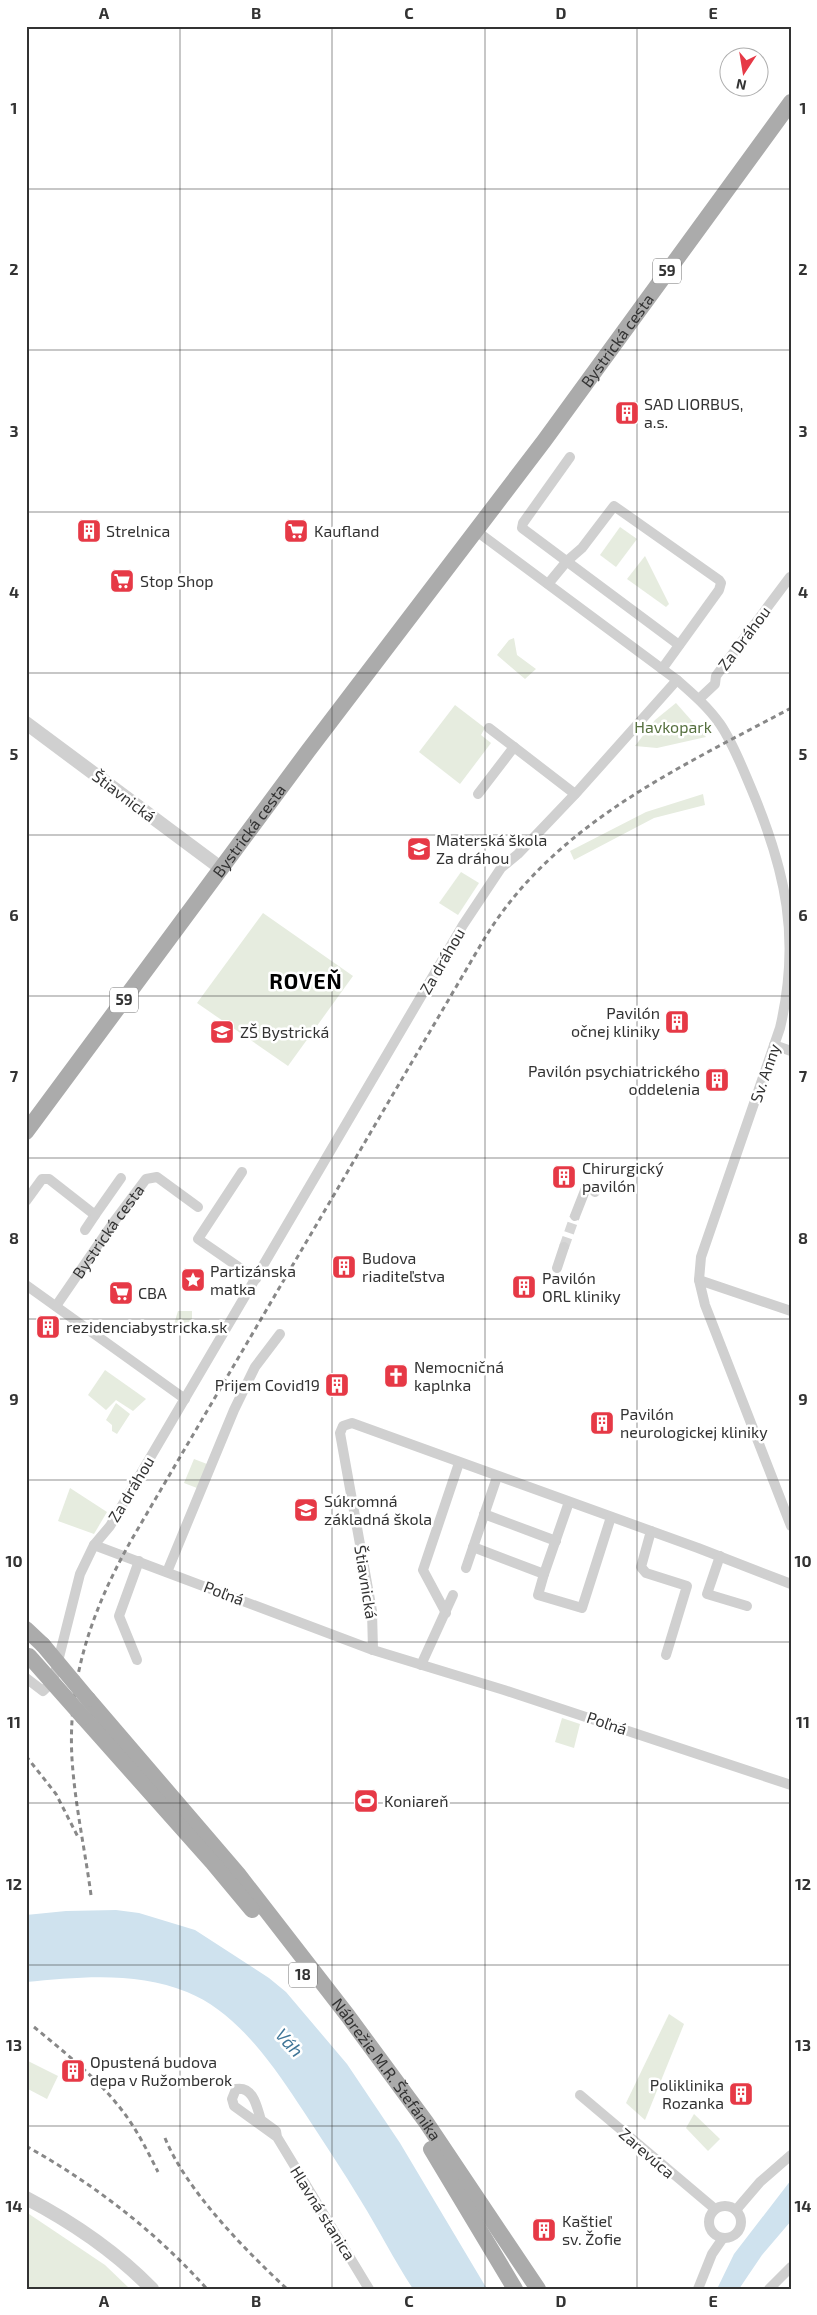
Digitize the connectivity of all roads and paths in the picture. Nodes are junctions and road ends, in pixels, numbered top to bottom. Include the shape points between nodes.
1 (791, 102) edge
2 (570, 457) dead end
3 (475, 530) junction
4 (567, 561) junction
5 (790, 577) edge
6 (548, 584) junction
7 (678, 645) junction
8 (662, 669) junction
9 (677, 680) junction
10 (699, 699) junction
11 (26, 724) edge
12 (489, 728) dead end
13 (514, 747) junction
14 (478, 794) dead end
15 (575, 794) junction
16 (222, 869) junction
17 (774, 1045) junction
18 (791, 1051) edge
19 (26, 1132) edge
20 (242, 1172) dead end
21 (121, 1178) dead end
22 (595, 1192) dead end
23 (26, 1201) edge
24 (196, 1206) dead end
25 (95, 1215) junction
26 (575, 1216) tunnel mouth
27 (85, 1230) dead end
28 (564, 1247) tunnel mouth
29 (557, 1268) dead end
30 (256, 1279) junction
31 (699, 1280) junction
32 (26, 1285) edge
33 (56, 1306) junction
34 (791, 1311) edge
35 (280, 1334) dead end
36 (185, 1400) junction
37 (459, 1463) junction
38 (497, 1476) junction
39 (569, 1502) junction
40 (484, 1514) junction
41 (611, 1517) junction
42 (791, 1526) edge
43 (651, 1531) junction
44 (556, 1541) junction
45 (94, 1546) junction
46 (473, 1547) junction
47 (720, 1556) junction
48 (139, 1561) junction
49 (466, 1568) dead end
50 (167, 1572) junction
51 (544, 1574) junction
52 (791, 1584) edge
53 (453, 1595) dead end
54 (747, 1606) dead end
55 (446, 1614) junction
56 (26, 1628) edge
57 (373, 1650) junction
58 (27, 1655) edge
59 (666, 1655) dead end
60 (138, 1660) dead end
61 (421, 1665) junction
62 (26, 1678) edge
63 (791, 1785) edge
64 (580, 2095) dead end
65 (277, 2137) junction
66 (791, 2155) edge
67 (26, 2198) edge
68 (715, 2209) junction
69 (736, 2210) junction
70 (723, 2238) junction
71 (791, 2267) edge
72 (152, 2289) edge
73 (370, 2289) edge
74 (515, 2289) edge
75 (538, 2289) edge
76 (698, 2289) edge
77 (769, 2289) edge

1 - 3 main road, Bystrická cesta / 59 via 544,441
2 - 4 street via 522,528
3 - 6 street
3 - 16 main road, Bystrická cesta / 59
4 - 6 street
4 - 7 street
4 - 7 street via 582,548 614,506 719,580 719,590
5 - 10 street, Za Dráhou via 716,676 715,684
6 - 8 street
7 - 8 street
8 - 9 street
9 - 10 street
9 - 15 street, Za dráhou
10 - 17 street, Sv. Anny via 720,724 738,757 766,823 785,888 790,944 787,999
11 - 16 street, Štiavnická
12 - 13 street
13 - 14 street
13 - 15 street
15 - 30 street, Za dráhou via 491,880
16 - 19 main road, Bystrická cesta / 59
17 - 18 street
17 - 31 street, Sv. Anny via 701,1257
20 - 30 street via 198,1239
21 - 25 street, Bystrická cesta
22 - 26 street via 586,1188
23 - 25 street, Bystrická cesta via 42,1180 49,1179
24 - 33 street, Bystrická cesta via 157,1177 146,1179
25 - 27 street, Bystrická cesta
28 - 29 street
30 - 36 street, Za dráhou
31 - 34 street
31 - 42 street via 713,1328
32 - 33 street
33 - 36 street
35 - 50 street via 255,1367 234,1410
36 - 45 street, Za dráhou via 110,1526
37 - 38 street
37 - 55 street via 423,1570
37 - 57 street, Štiavnická via 360,1424 352,1422 343,1426 340,1437 372,1611
38 - 39 street
38 - 40 street
39 - 41 street
39 - 44 street
40 - 44 street
40 - 46 street
41 - 43 street
41 - 51 street via 582,1608 538,1595
43 - 47 street
43 - 59 street via 641,1567 646,1573 687,1586
44 - 51 street
45 - 48 street, Poľná
45 - 62 street, Za dráhou via 78,1582 53,1681 44,1691
46 - 49 street
46 - 51 street
47 - 52 street
47 - 54 street via 707,1594
48 - 50 street, Poľná
48 - 60 street via 119,1616
50 - 57 street, Poľná
53 - 55 street
55 - 61 street
56 - 75 main road, Nábrežie M.R. Štefánika / 18, bridge via 238,1874 348,2016 426,2122
57 - 61 street, Poľná
58 - 74 main road, Nábrežie M.R. Štefánika / 18, bridge via 229,1882 350,2035 444,2170
61 - 63 street, Poľná
64 - 68 street, Zarevúca
65 - 65 street, Hlavná stanica via 234,2106 232,2099 236,2089 249,2091 261,2120 276,2131
65 - 73 street, Hlavná stanica
66 - 69 street via 760,2182
67 - 72 street via 105,2248
68 - 69 street via 726,2206
68 - 70 street via 710,2216 710,2228
69 - 70 street via 741,2219 739,2229 732,2236
70 - 76 street via 712,2254
71 - 77 street

